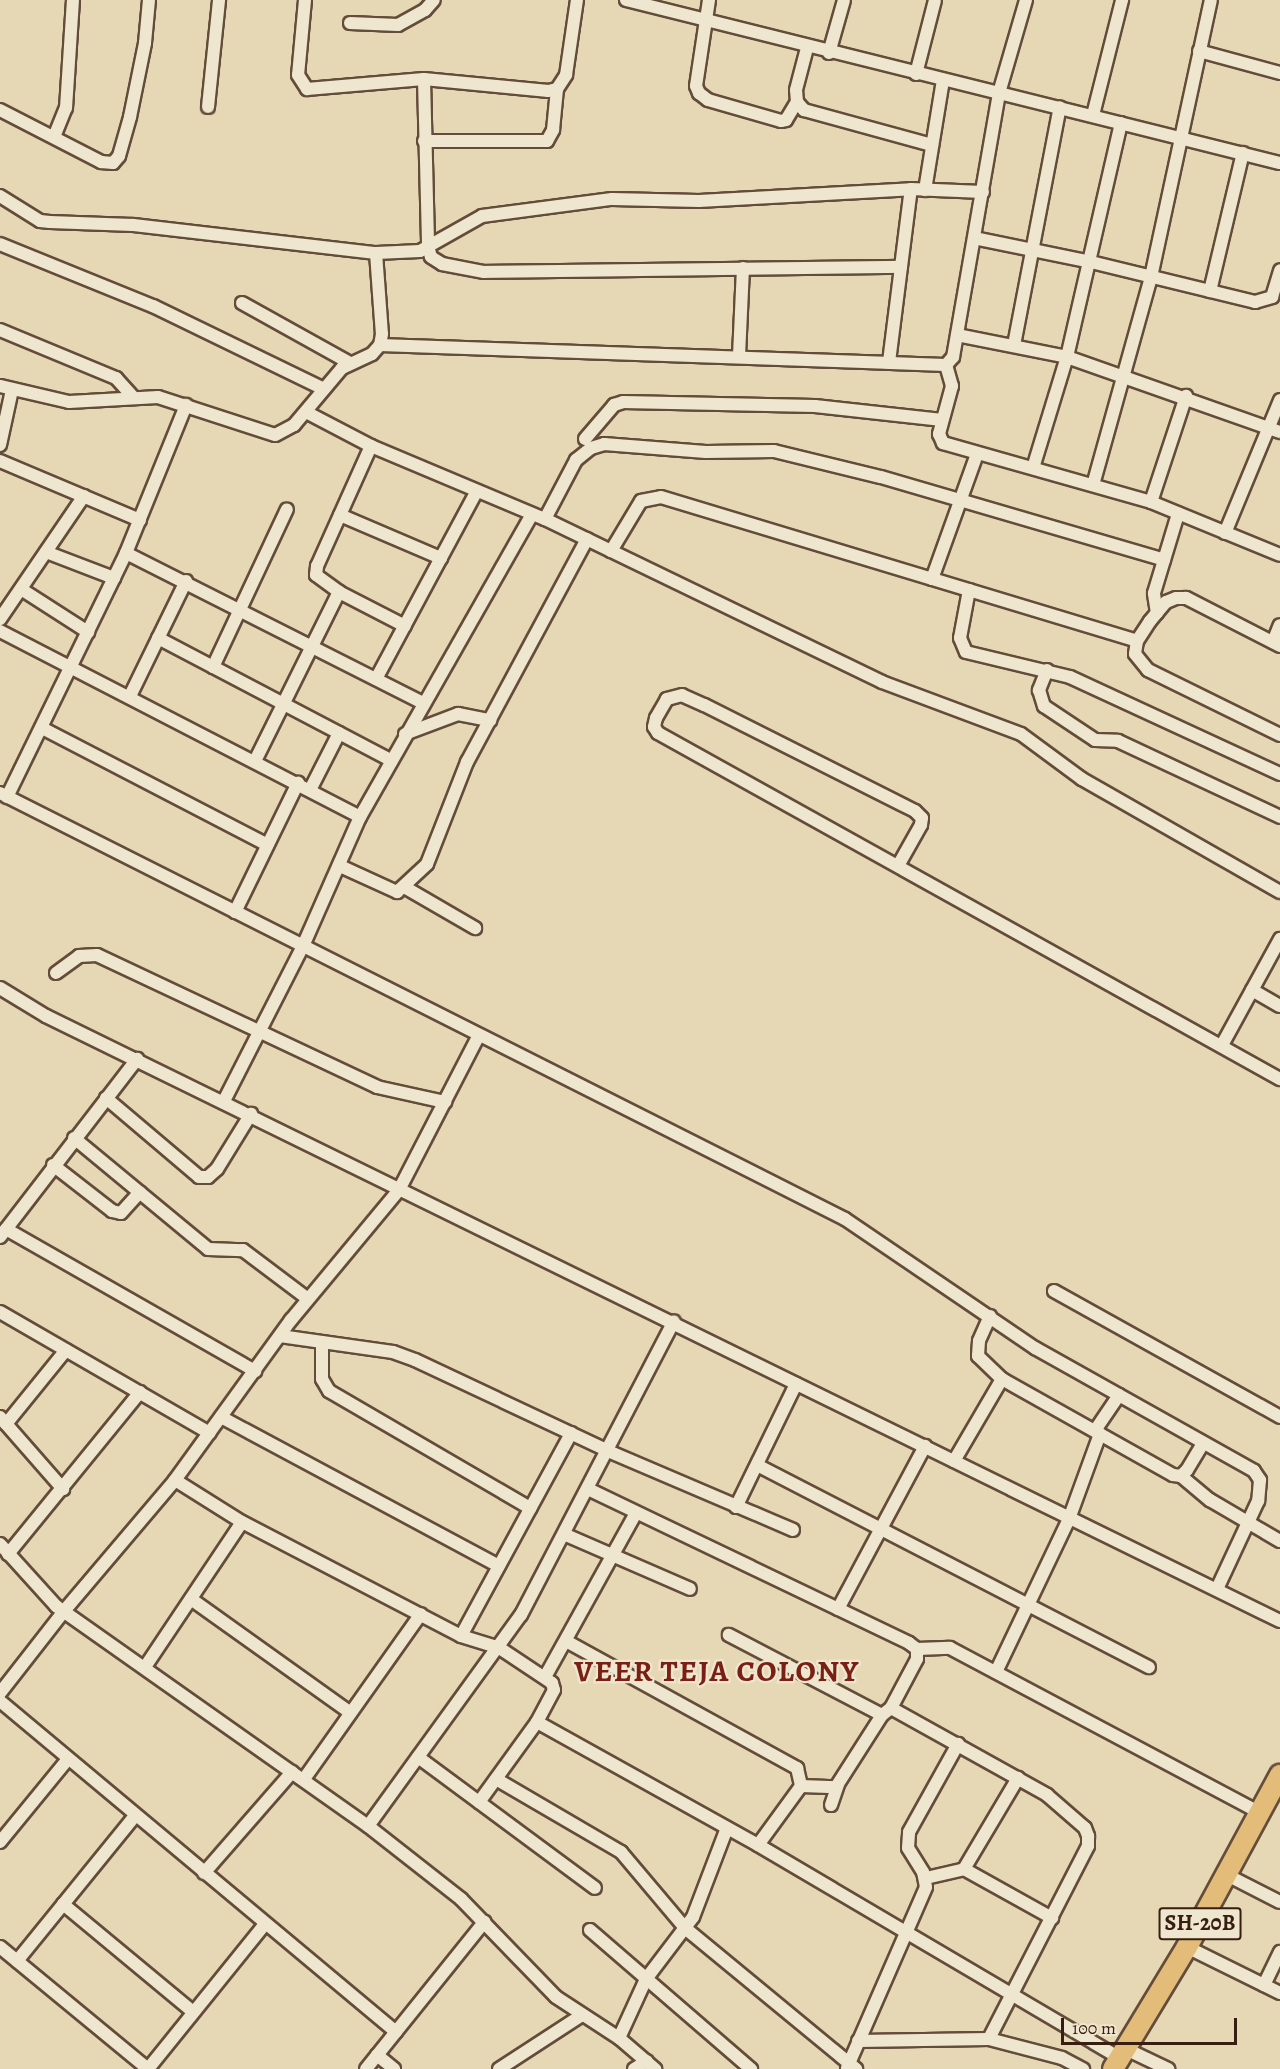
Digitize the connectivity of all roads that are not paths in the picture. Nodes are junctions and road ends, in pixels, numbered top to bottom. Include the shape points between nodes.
1 (73, 0) edge
2 (149, 0) edge
3 (219, 0) edge
4 (305, 0) edge
5 (434, 0) edge
6 (577, 0) edge
7 (626, 0) edge
8 (709, 0) edge
9 (844, 0) edge
10 (935, 0) edge
11 (1026, 0) edge
12 (1122, 0) edge
13 (1211, 0) edge
14 (706, 22) junction
15 (350, 23) dead end
16 (807, 48) junction
17 (1199, 51) junction
18 (829, 53) junction
19 (1280, 73) edge
20 (916, 74) junction
21 (424, 79) junction
22 (943, 80) junction
23 (557, 89) junction
24 (999, 93) junction
25 (797, 102) junction
26 (208, 107) dead end
27 (1060, 107) junction
28 (0, 110) edge
29 (1093, 115) junction
30 (1121, 123) junction
31 (1179, 136) junction
32 (54, 137) junction
33 (424, 141) junction
34 (932, 145) junction
35 (1243, 153) junction
36 (1280, 164) edge
37 (910, 189) junction
38 (925, 190) junction
39 (983, 192) junction
40 (0, 196) edge
41 (974, 238) junction
42 (0, 244) edge
43 (428, 246) junction
44 (1032, 249) junction
45 (375, 253) junction
46 (1091, 262) junction
47 (901, 267) junction
48 (742, 268) junction
49 (1280, 270) edge
50 (1151, 277) junction
51 (1210, 291) junction
52 (242, 303) dead end
53 (0, 330) edge
54 (957, 335) junction
55 (380, 345) junction
56 (1014, 345) junction
57 (738, 356) junction
58 (1067, 357) junction
59 (889, 362) junction
60 (350, 363) junction
61 (945, 365) junction
62 (1125, 377) junction
63 (6, 388) edge
64 (324, 389) junction
65 (1186, 396) junction
66 (134, 398) junction
67 (1280, 400) edge
68 (186, 405) junction
69 (306, 412) junction
70 (942, 420) junction
71 (1275, 430) edge
72 (585, 439) dead end
73 (0, 445) edge
74 (370, 446) junction
75 (977, 453) junction
76 (0, 461) edge
77 (1032, 468) junction
78 (1093, 485) junction
79 (477, 491) junction
80 (84, 496) junction
81 (960, 500) junction
82 (1150, 502) junction
83 (287, 509) dead end
84 (532, 514) junction
85 (1178, 514) junction
86 (340, 515) junction
87 (545, 519) junction
88 (140, 520) junction
89 (1225, 533) junction
90 (587, 539) junction
91 (611, 551) junction
92 (46, 552) junction
93 (126, 553) junction
94 (1280, 555) edge
95 (441, 558) junction
96 (1164, 560) junction
97 (114, 578) junction
98 (932, 579) junction
99 (186, 581) junction
100 (21, 589) junction
101 (969, 590) junction
102 (339, 592) junction
103 (241, 608) junction
104 (1156, 614) junction
105 (0, 619) edge
106 (1280, 624) edge
107 (405, 626) junction
108 (0, 631) edge
109 (88, 632) junction
110 (158, 638) junction
111 (1137, 641) junction
112 (1276, 644) edge
113 (313, 646) junction
114 (213, 667) junction
115 (69, 669) junction
116 (1047, 670) junction
117 (376, 679) junction
118 (130, 696) junction
119 (423, 703) junction
120 (284, 704) junction
121 (490, 720) junction
122 (42, 728) junction
123 (339, 734) junction
124 (405, 734) junction
125 (1280, 735) edge
126 (390, 760) junction
127 (255, 761) junction
128 (1280, 774) edge
129 (298, 783) junction
130 (310, 790) junction
131 (3, 795) edge
132 (360, 817) junction
133 (1280, 817) edge
134 (268, 845) junction
135 (899, 864) junction
136 (340, 866) junction
137 (406, 888) junction
138 (1280, 892) edge
139 (235, 912) junction
140 (476, 928) dead end
141 (1280, 939) edge
142 (303, 946) junction
143 (56, 973) dead end
144 (0, 988) edge
145 (1252, 990) junction
146 (1280, 1006) edge
147 (259, 1032) junction
148 (479, 1035) junction
149 (1222, 1045) junction
150 (137, 1059) junction
151 (1280, 1079) edge
152 (106, 1098) junction
153 (224, 1101) junction
154 (445, 1102) junction
155 (251, 1114) junction
156 (74, 1138) junction
157 (53, 1165) junction
158 (399, 1190) junction
159 (140, 1192) junction
160 (3, 1233) edge
161 (1054, 1291) dead end
162 (308, 1299) junction
163 (0, 1312) edge
164 (990, 1316) junction
165 (674, 1321) junction
166 (280, 1336) junction
167 (321, 1342) junction
168 (66, 1350) junction
169 (255, 1371) junction
170 (1002, 1379) junction
171 (796, 1384) junction
172 (140, 1392) junction
173 (1119, 1395) junction
174 (221, 1417) junction
175 (1280, 1417) edge
176 (3, 1421) edge
177 (210, 1433) junction
178 (571, 1433) junction
179 (1100, 1434) junction
180 (1203, 1443) junction
181 (925, 1446) junction
182 (608, 1451) junction
183 (954, 1461) junction
184 (757, 1465) junction
185 (1181, 1476) junction
186 (175, 1480) junction
187 (63, 1489) junction
188 (588, 1489) junction
189 (736, 1507) junction
190 (530, 1508) junction
191 (636, 1513) junction
192 (1070, 1519) junction
193 (242, 1522) junction
194 (1247, 1524) junction
195 (881, 1528) junction
196 (793, 1530) dead end
197 (566, 1535) junction
198 (1280, 1541) edge
199 (4, 1549) edge
200 (614, 1556) junction
201 (499, 1566) junction
202 (690, 1589) dead end
203 (1217, 1589) junction
204 (191, 1599) junction
205 (1030, 1604) junction
206 (838, 1609) junction
207 (64, 1611) junction
208 (421, 1614) junction
209 (1280, 1621) edge
210 (729, 1635) dead end
211 (462, 1636) junction
212 (566, 1641) junction
213 (498, 1647) junction
214 (917, 1649) junction
215 (145, 1667) junction
216 (1149, 1667) dead end
217 (996, 1672) junction
218 (545, 1677) junction
219 (0, 1693) edge
220 (0, 1701) edge
221 (886, 1712) junction
222 (351, 1713) junction
223 (537, 1722) junction
224 (958, 1744) junction
225 (418, 1757) junction
226 (68, 1759) junction
227 (292, 1772) junction
228 (1280, 1775) edge
229 (1018, 1778) junction
230 (304, 1779) junction
231 (496, 1779) junction
232 (838, 1785) junction
233 (801, 1786) junction
234 (479, 1802) junction
235 (831, 1805) dead end
236 (1259, 1812) junction
237 (135, 1816) junction
238 (368, 1826) junction
239 (728, 1828) junction
240 (0, 1842) edge
241 (758, 1845) junction
242 (964, 1869) junction
243 (204, 1874) junction
244 (1227, 1875) junction
245 (926, 1878) junction
246 (595, 1888) dead end
247 (1280, 1902) edge
248 (63, 1905) junction
249 (1052, 1918) junction
250 (484, 1922) junction
251 (265, 1923) junction
252 (685, 1928) junction
253 (590, 1930) dead end
254 (905, 1931) junction
255 (0, 1947) edge
256 (1187, 1947) junction
257 (1280, 1952) edge
258 (16, 1961) junction
259 (646, 1979) junction
260 (1264, 1985) junction
261 (1010, 1993) junction
262 (1280, 1993) edge
263 (193, 2012) junction
264 (582, 2015) junction
265 (396, 2032) junction
266 (619, 2038) junction
267 (989, 2039) junction
268 (858, 2041) junction
269 (376, 2055) junction
270 (1120, 2059) edge
271 (651, 2065) edge
272 (851, 2067) edge
273 (148, 2069) edge
274 (366, 2069) edge
275 (394, 2069) edge
276 (499, 2069) edge
277 (634, 2069) edge
278 (751, 2069) edge
279 (1083, 2069) edge
280 (1168, 2069) edge

1 - 32 street via 66,108
2 - 32 street via 145,43 119,156 107,165
3 - 26 street
4 - 21 street via 298,75 307,89
5 - 15 street via 398,25
6 - 23 street via 566,75
7 - 14 street
8 - 14 street
9 - 18 street
10 - 20 street
11 - 24 street
12 - 29 street
13 - 17 street
14 - 16 street
14 - 25 street via 696,86 699,93 708,100 781,121 786,120
16 - 18 street
16 - 25 street via 796,90
17 - 19 street
17 - 31 street
18 - 20 street
20 - 22 street
21 - 23 street
21 - 33 street
22 - 24 street
22 - 34 street
23 - 33 street via 553,130 547,141
24 - 27 street
24 - 39 street
25 - 34 street via 814,114
27 - 29 street
27 - 44 street
28 - 32 street
29 - 30 street
30 - 31 street
30 - 46 street
31 - 35 street
31 - 50 street
33 - 43 street
34 - 38 street
35 - 36 street
35 - 51 street
37 - 38 street
37 - 43 street via 699,201 612,199 482,216
37 - 47 street
38 - 39 street
39 - 41 street
40 - 45 street via 50,222 133,225
41 - 44 street
41 - 54 street
42 - 64 street via 153,306
43 - 45 street via 420,251
43 - 48 street via 434,261 484,272
44 - 46 street
44 - 56 street
45 - 55 street
46 - 50 street
46 - 58 street
47 - 48 street
47 - 59 street
48 - 57 street
49 - 51 street via 1272,297 1265,302
50 - 51 street
50 - 62 street
52 - 60 street
53 - 66 street via 116,378
54 - 56 street
54 - 61 street via 953,357
55 - 57 street via 617,356
55 - 60 street via 372,354
56 - 58 street
57 - 59 street
58 - 62 street
58 - 77 street
59 - 61 street
60 - 64 street
61 - 70 street via 952,386
62 - 65 street
62 - 78 street
63 - 66 street via 79,403
63 - 73 street
64 - 69 street
65 - 71 street
65 - 82 street
66 - 68 street via 158,397
67 - 71 street
68 - 69 street via 275,435 285,432
68 - 88 street
69 - 74 street
70 - 72 street via 815,405 622,402 614,405
70 - 75 street via 939,434 943,443
71 - 89 street
74 - 79 street
74 - 86 street
75 - 77 street
75 - 81 street
76 - 80 street
77 - 78 street
78 - 82 street
79 - 84 street
79 - 95 street
80 - 88 street
80 - 92 street
81 - 87 street via 793,453 604,444 576,460
81 - 96 street
81 - 98 street
82 - 85 street
83 - 103 street
84 - 87 street
84 - 119 street
85 - 89 street
85 - 96 street
86 - 95 street
86 - 102 street via 316,575
87 - 90 street
88 - 93 street
89 - 94 street
90 - 91 street
90 - 121 street
91 - 98 street via 641,501 661,497
91 - 138 street via 882,682 1021,734 1082,779
92 - 97 street
92 - 100 street
93 - 97 street
93 - 99 street
95 - 107 street
96 - 104 street via 1154,593
97 - 109 street
98 - 101 street
99 - 103 street
99 - 110 street
100 - 105 street
100 - 109 street
101 - 111 street
101 - 116 street via 960,646 977,655
102 - 107 street
102 - 113 street
103 - 113 street
103 - 114 street
104 - 111 street
104 - 112 street via 1166,602 1186,598
106 - 112 street
107 - 117 street
108 - 115 street
109 - 115 street
110 - 114 street
110 - 118 street
111 - 125 street via 1135,654 1148,670
113 - 117 street
113 - 120 street
114 - 120 street
115 - 118 street
115 - 122 street
116 - 128 street
116 - 133 street via 1039,699 1095,740 1118,741
117 - 119 street
118 - 127 street
119 - 124 street
120 - 123 street
120 - 127 street
121 - 124 street via 458,714
121 - 137 street via 467,762 434,854
122 - 131 street
122 - 134 street
123 - 126 street
123 - 130 street
124 - 126 street
126 - 132 street
127 - 129 street
129 - 130 street
129 - 134 street
130 - 132 street
131 - 139 street
132 - 136 street
134 - 139 street
135 - 135 street via 658,733 654,727 656,718 667,699 682,695 915,811 922,818 921,825
135 - 149 street
136 - 137 street via 397,892
136 - 142 street
137 - 140 street
139 - 142 street
141 - 145 street
142 - 147 street
142 - 148 street
143 - 147 street via 79,956 97,955
144 - 150 street via 46,1016
145 - 146 street
145 - 149 street
147 - 153 street
147 - 154 street via 377,1087
148 - 154 street
148 - 164 street via 866,1230
149 - 151 street
150 - 152 street
150 - 153 street
152 - 155 street via 199,1177 208,1177 217,1170
152 - 156 street
153 - 155 street
154 - 158 street
155 - 158 street
156 - 157 street
156 - 159 street
157 - 159 street via 111,1211 121,1213
157 - 160 street
158 - 162 street
158 - 165 street
159 - 162 street via 208,1249 243,1250
160 - 169 street
161 - 175 street
162 - 166 street
163 - 168 street
164 - 170 street via 979,1341 978,1356
164 - 173 street
165 - 171 street
165 - 182 street
166 - 167 street
166 - 169 street
167 - 178 street via 408,1358
167 - 190 street via 322,1379 329,1390
168 - 172 street
168 - 176 street
169 - 174 street
170 - 179 street
170 - 183 street
171 - 181 street
171 - 184 street
172 - 177 street
172 - 187 street
173 - 179 street via 1096,1429
173 - 180 street
174 - 177 street
174 - 201 street
176 - 187 street
177 - 186 street
178 - 182 street
178 - 190 street
179 - 185 street
179 - 192 street
180 - 185 street
180 - 194 street via 1260,1479 1258,1501
181 - 183 street
181 - 195 street
182 - 188 street
182 - 189 street
183 - 192 street
184 - 189 street
184 - 195 street
185 - 194 street
186 - 193 street
186 - 207 street
187 - 199 street
188 - 191 street
188 - 197 street
189 - 196 street
190 - 201 street
191 - 200 street
191 - 206 street
192 - 203 street
192 - 205 street
193 - 204 street
193 - 208 street
194 - 198 street
194 - 203 street
195 - 205 street
195 - 206 street
197 - 200 street
197 - 213 street via 521,1615
199 - 207 street
200 - 202 street
200 - 212 street
201 - 211 street
203 - 209 street
204 - 215 street
204 - 222 street
205 - 216 street
205 - 217 street
206 - 214 street
207 - 215 street
207 - 219 street
208 - 211 street
208 - 222 street
210 - 221 street
211 - 213 street
212 - 218 street
212 - 233 street via 789,1761 802,1777
213 - 218 street
213 - 225 street
214 - 217 street via 942,1646
214 - 221 street via 917,1659
215 - 227 street
217 - 236 street
218 - 223 street via 554,1690
220 - 226 street
221 - 224 street
221 - 232 street
222 - 230 street
223 - 231 street
223 - 239 street
224 - 229 street
224 - 245 street via 907,1840
225 - 234 street
225 - 238 street
226 - 237 street
226 - 240 street
227 - 230 street
227 - 243 street
228 - 236 main road, SH-20B
229 - 242 street
229 - 249 street via 1055,1800 1088,1836 1088,1846
230 - 238 street
231 - 234 street
231 - 252 street via 621,1852
232 - 233 street via 828,1789
232 - 235 street
233 - 241 street
234 - 246 street
236 - 244 main road, SH-20B
237 - 243 street
237 - 248 street
238 - 250 street via 461,1899
239 - 241 street
239 - 252 street via 697,1908
241 - 254 street
242 - 245 street
242 - 249 street
243 - 251 street
244 - 247 street
244 - 256 main road, SH-20B
245 - 254 street
248 - 258 street
248 - 263 street
249 - 261 street
250 - 264 street via 556,1997
250 - 265 street
251 - 263 street
251 - 265 street
252 - 259 street
252 - 272 street
253 - 259 street
254 - 261 street
254 - 268 street
255 - 258 street
256 - 260 street
256 - 270 main road, SH-20B
257 - 260 street
258 - 273 street
259 - 266 street
259 - 278 street
260 - 262 street
261 - 267 street
261 - 270 street
263 - 273 street
264 - 266 street
264 - 276 street
265 - 269 street
266 - 271 street
267 - 268 street
267 - 279 street via 1062,2058
268 - 272 street
269 - 274 street
269 - 275 street
270 - 280 street
271 - 277 street

